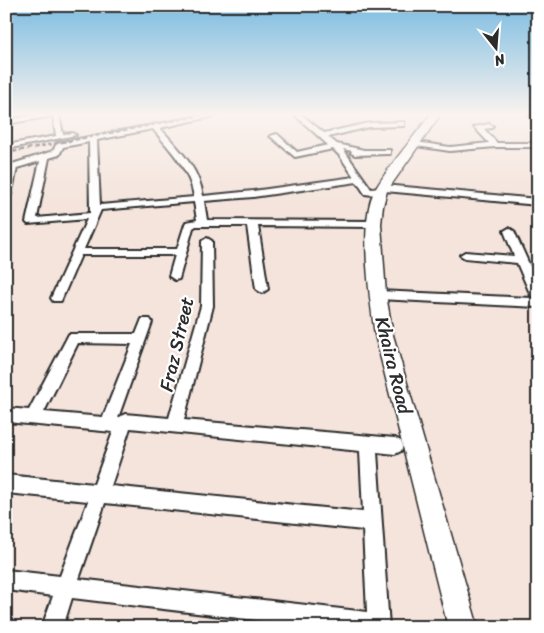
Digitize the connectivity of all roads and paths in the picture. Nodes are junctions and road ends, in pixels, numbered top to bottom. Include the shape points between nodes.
1 (416, 144) edge
2 (19, 145) edge
3 (67, 145) edge
4 (93, 145) edge
5 (170, 145) edge
6 (283, 145) edge
7 (420, 145) edge
8 (495, 145) joint
9 (515, 145) edge
10 (333, 146) junction
11 (6, 147) edge
12 (387, 152) dead end
13 (363, 153) junction
14 (343, 154) junction
15 (45, 157) junction
16 (10, 168) edge
17 (360, 179) junction
18 (382, 190) junction
19 (6, 195) edge
20 (199, 198) junction
21 (538, 202) edge
22 (95, 212) junction
23 (202, 223) junction
24 (252, 223) junction
25 (374, 224) junction
26 (509, 231) dead end
27 (207, 241) dead end
28 (77, 252) junction
29 (182, 252) junction
30 (465, 255) dead end
31 (522, 260) junction
32 (175, 276) dead end
33 (262, 289) dead end
34 (378, 295) junction
35 (57, 298) dead end
36 (538, 298) edge
37 (538, 303) edge
38 (146, 322) dead end
39 (141, 339) junction
40 (6, 415) edge
41 (33, 417) junction
42 (115, 425) junction
43 (175, 425) junction
44 (368, 444) junction
45 (395, 446) dead end
46 (6, 484) edge
47 (100, 492) junction
48 (373, 522) junction
49 (6, 580) edge
50 (67, 587) junction
51 (378, 625) edge
52 (52, 627) edge
53 (463, 627) edge

1 - 18 street, Khaira Road
2 - 11 street
3 - 15 street
4 - 22 street
5 - 20 street via 186,163
6 - 10 street via 295,155
7 - 8 street via 450,149
8 - 9 street
10 - 13 street
10 - 14 street
12 - 13 street
13 - 14 street
14 - 17 street
15 - 16 street
15 - 22 street via 31,222
16 - 19 street
17 - 18 street via 368,192
17 - 20 street
18 - 21 street
18 - 25 street, Khaira Road
20 - 22 street
20 - 23 street
22 - 28 street
23 - 24 street
23 - 29 street via 190,224
24 - 25 street
24 - 33 street
25 - 34 street, Khaira Road
26 - 31 street
27 - 43 street, Fraz Street via 208,306
28 - 29 street
28 - 35 street
29 - 32 street
30 - 31 street
31 - 36 street
34 - 37 street
34 - 53 street, Khaira Road via 384,335
38 - 39 street
39 - 41 street via 74,338
39 - 42 street
40 - 41 street
41 - 42 street
42 - 43 street via 125,420
42 - 47 street
43 - 44 street
44 - 45 street
44 - 48 street
46 - 47 street
47 - 48 street
47 - 50 street
48 - 51 street
49 - 50 street
50 - 51 street
50 - 52 street

